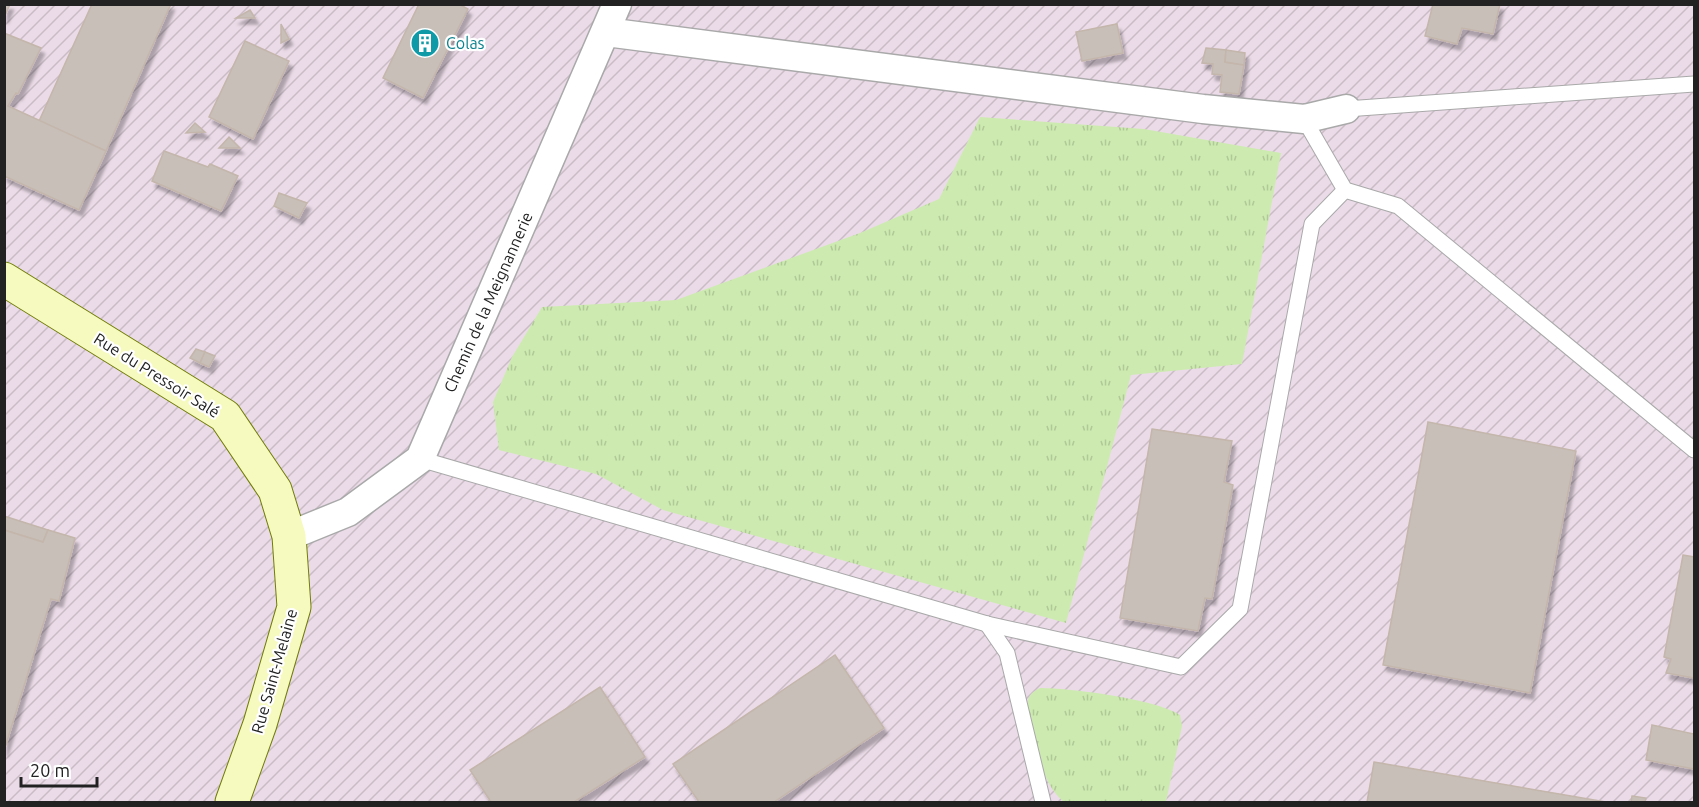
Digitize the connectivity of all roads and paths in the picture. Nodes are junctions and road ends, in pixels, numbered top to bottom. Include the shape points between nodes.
1 (617, 4) edge
2 (606, 32) junction
3 (1695, 84) edge
4 (1346, 109) joint
5 (1304, 119) junction
6 (1345, 190) junction
7 (4, 279) edge
8 (1695, 450) edge
9 (420, 459) junction
10 (289, 536) junction
11 (987, 624) junction
12 (232, 802) edge
13 (1043, 802) edge

1 - 2 street, Chemin de la Meignannerie
2 - 5 street via 1203,110
2 - 9 street, Chemin de la Meignannerie
3 - 4 lane
4 - 5 street
5 - 6 lane
6 - 8 lane via 1398,206
6 - 11 lane via 1312,224 1240,609 1181,667
7 - 10 main road, Rue du Pressoir Salé via 225,416 275,490
9 - 10 street via 348,512
9 - 11 lane
10 - 12 main road, Rue Saint-Melaine via 294,607 260,724
11 - 13 lane via 1007,653

